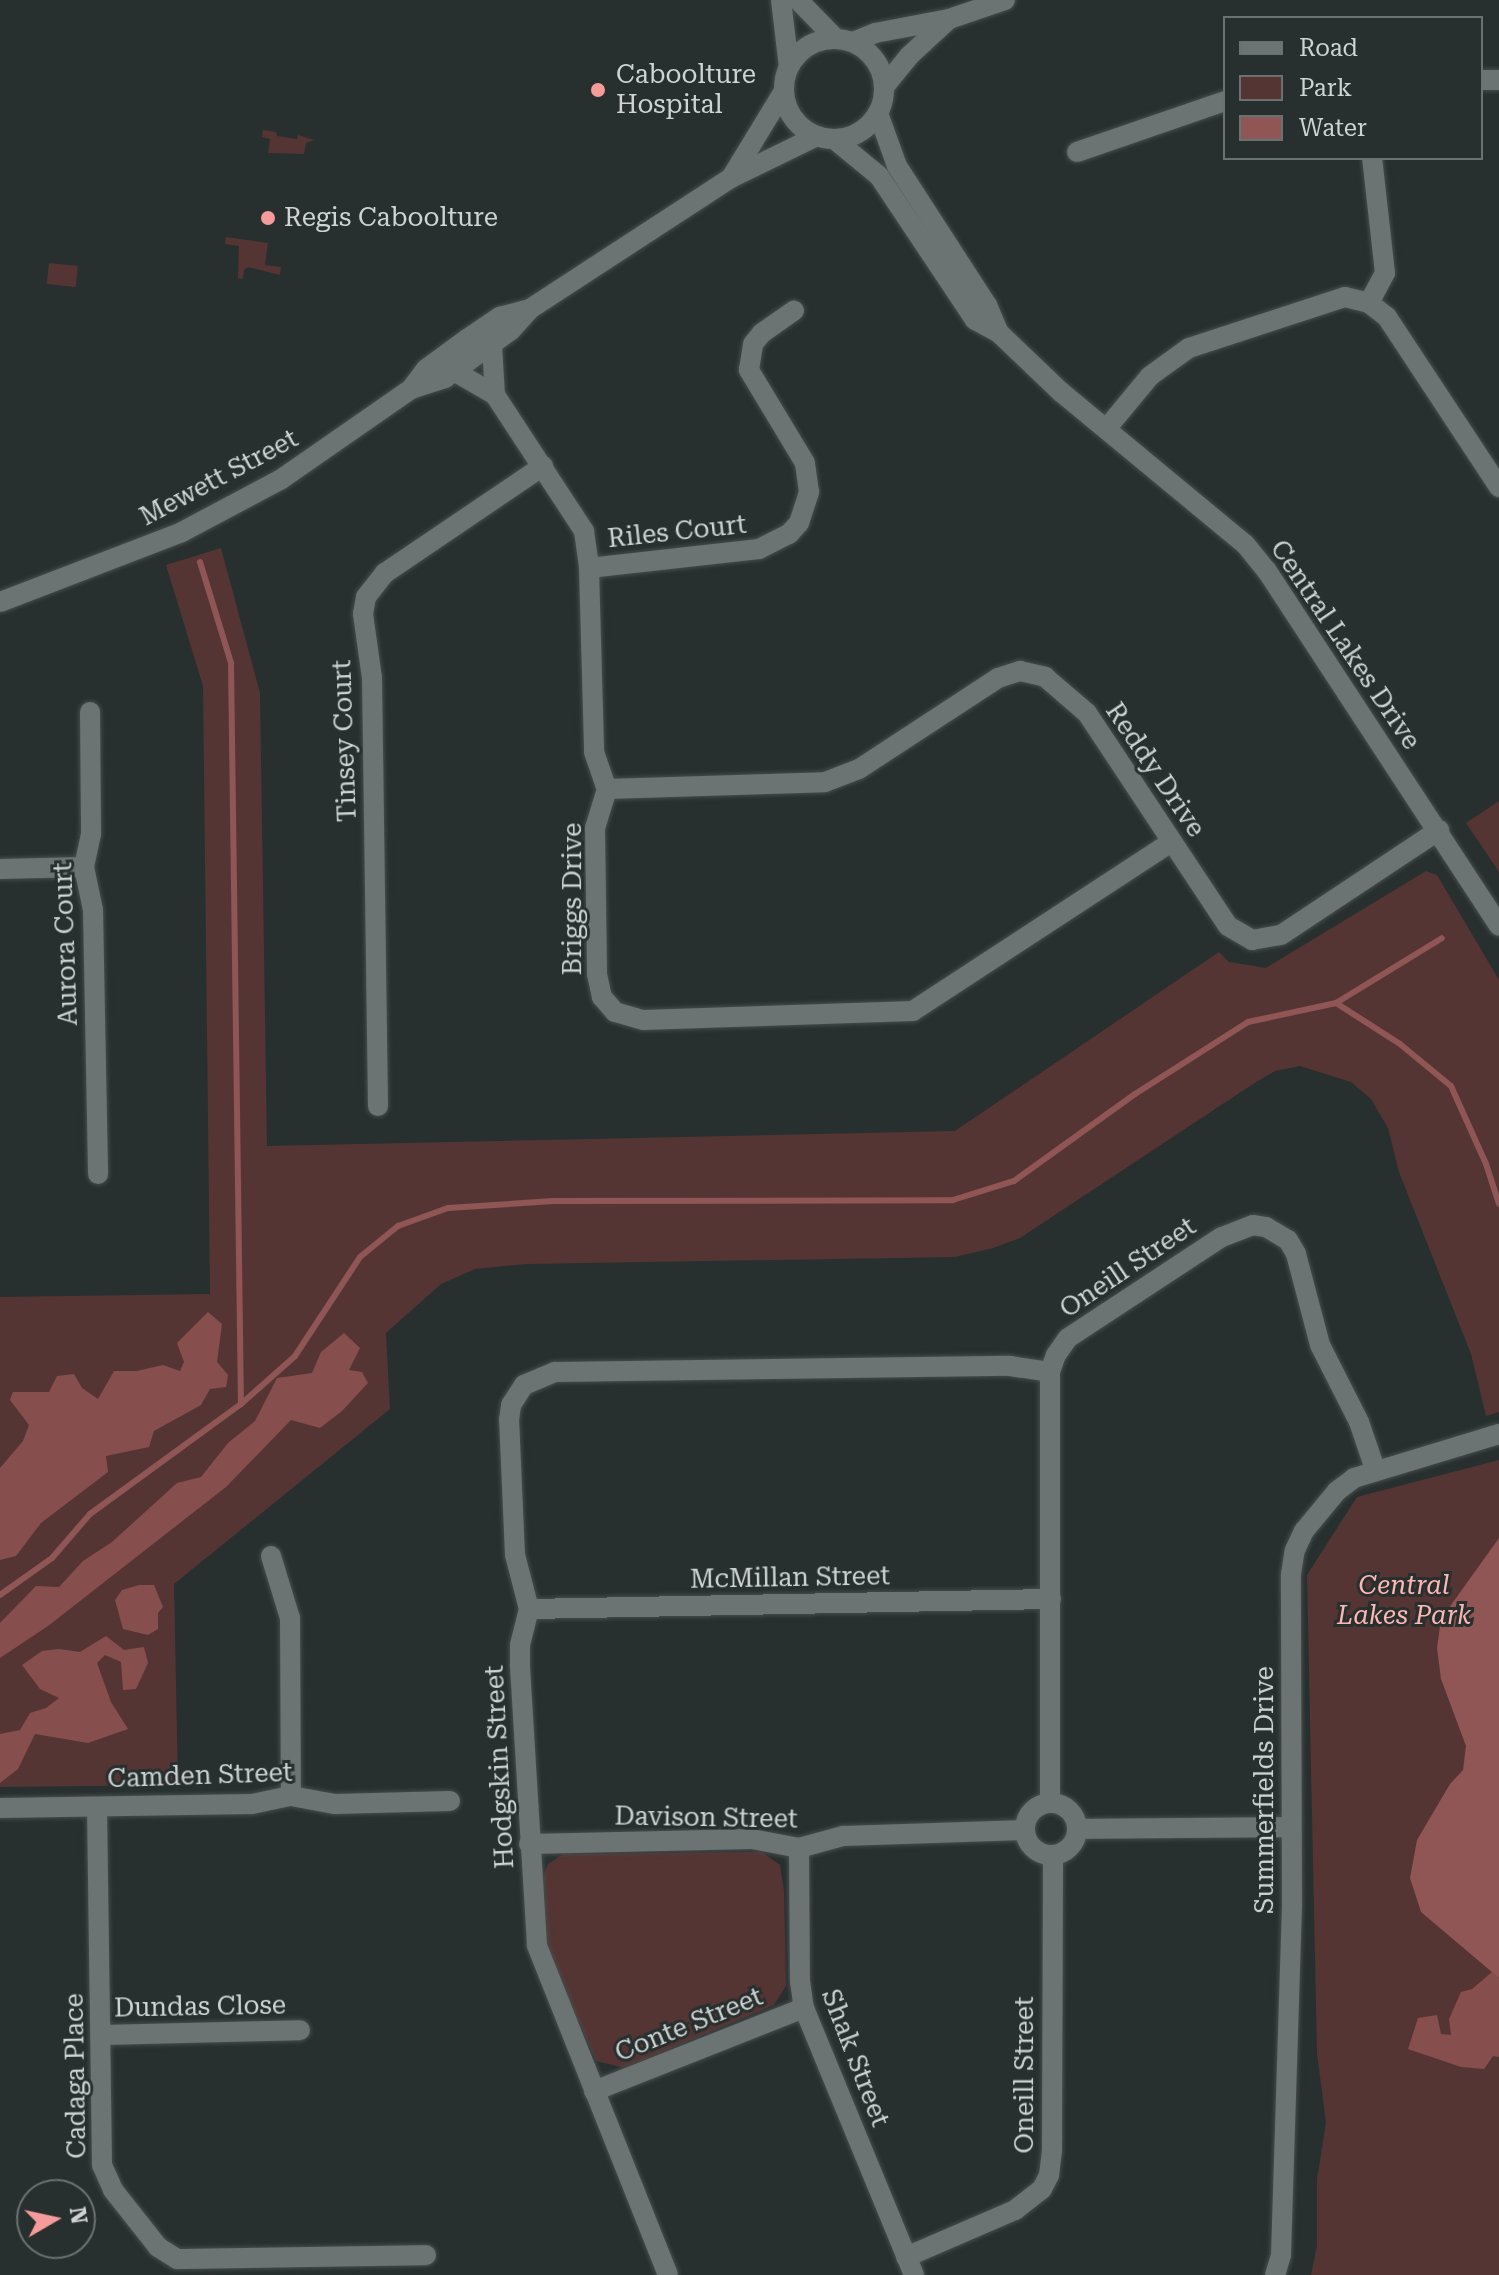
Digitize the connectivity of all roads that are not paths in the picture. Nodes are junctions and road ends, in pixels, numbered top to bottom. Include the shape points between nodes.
1 (781, 0) edge
2 (798, 0) edge
3 (1005, 0) edge
4 (949, 19) junction
5 (844, 40) junction
6 (789, 67) junction
7 (884, 87) junction
8 (784, 91) junction
9 (1223, 102) edge
10 (878, 113) junction
11 (826, 137) junction
12 (1077, 152) dead end
13 (1372, 160) edge
14 (731, 178) junction
15 (1369, 303) junction
16 (530, 309) junction
17 (794, 311) dead end
18 (999, 333) junction
19 (492, 345) junction
20 (454, 371) junction
21 (411, 389) junction
22 (495, 395) junction
23 (1107, 428) junction
24 (543, 466) junction
25 (1496, 477) edge
26 (589, 568) junction
27 (38, 586) junction
28 (0, 587) edge
29 (0, 602) edge
30 (90, 712) dead end
31 (607, 789) junction
32 (1439, 830) junction
33 (1171, 842) junction
34 (84, 867) junction
35 (0, 869) edge
36 (1499, 926) edge
37 (378, 1106) dead end
38 (98, 1174) dead end
39 (1050, 1372) junction
40 (1499, 1434) edge
41 (1375, 1469) junction
42 (271, 1556) dead end
43 (1051, 1599) junction
44 (529, 1609) junction
45 (291, 1796) junction
46 (450, 1801) dead end
47 (1050, 1803) junction
48 (97, 1807) junction
49 (0, 1808) edge
50 (1291, 1827) junction
51 (1077, 1829) junction
52 (1025, 1830) junction
53 (529, 1844) junction
54 (799, 1848) junction
55 (1053, 1855) junction
56 (804, 2008) junction
57 (300, 2030) dead end
58 (101, 2035) junction
59 (594, 2091) junction
60 (426, 2255) dead end
61 (910, 2266) edge
62 (668, 2275) edge
63 (1275, 2275) edge

1 - 6 street
2 - 5 street
3 - 4 street
4 - 5 street
4 - 7 street
5 - 6 street via 808,46
5 - 7 street via 875,60
6 - 8 street
7 - 10 street
8 - 11 street via 794,118
8 - 14 street, Mewett Street
9 - 12 street
10 - 11 street via 860,132
10 - 18 street, Central Lakes Drive via 897,166 987,305
11 - 14 street, Mewett Street
11 - 18 street, Central Lakes Drive via 879,176 975,320
13 - 15 street via 1385,273
14 - 16 street, Mewett Street
15 - 23 street via 1345,297 1329,300 1189,348 1150,376
15 - 25 street via 1400,334
16 - 19 street, Mewett Street
16 - 21 street, Mewett Street via 500,317 426,369
17 - 26 street, Riles Court via 753,344 749,370 805,463 809,492 799,523 759,549
18 - 23 street, Central Lakes Drive
19 - 20 street, Mewett Street
19 - 22 street
20 - 21 street, Mewett Street
20 - 22 street, Briggs Drive
21 - 27 street, Mewett Street via 280,480 214,516
22 - 24 street, Briggs Drive
23 - 32 street, Central Lakes Drive via 1216,518 1267,571
24 - 26 street, Briggs Drive via 584,531
24 - 37 street, Tinsey Court via 385,573 366,597 363,614 372,678
26 - 31 street, Briggs Drive via 594,752
27 - 28 street, Mewett Street
27 - 29 street, Mewett Street
30 - 34 street, Aurora Court via 92,825
31 - 33 street, Reddy Drive via 825,782 859,769 998,678 1020,671 1045,677 1087,713
31 - 33 street, Briggs Drive via 595,828 597,974 609,1007 633,1019 913,1011
32 - 33 street, Reddy Drive via 1267,940 1252,940 1228,926
32 - 36 street, Central Lakes Drive
34 - 35 street
34 - 38 street, Aurora Court via 93,910
39 - 41 street, Oneill Street via 1068,1338 1222,1237 1253,1225 1266,1227 1288,1240 1296,1254 1311,1321
39 - 43 street, Oneill Street
39 - 44 street, Hodgskin Street via 1010,1366 555,1372 537,1377 516,1395 509,1420 515,1555
40 - 41 street, Summerfields Drive
41 - 50 street, Summerfields Drive via 1337,1491 1295,1550
42 - 45 street via 290,1618
43 - 44 street, McMillan Street
43 - 47 street, Oneill Street
44 - 53 street, Hodgskin Street via 520,1645
45 - 46 street, Camden Street via 335,1804
45 - 48 street, Camden Street via 252,1804
47 - 51 street via 1072,1813
47 - 52 street via 1035,1808
48 - 49 street, Camden Street
48 - 58 street, Cadaga Place
50 - 51 street
50 - 63 street, Summerfields Drive via 1281,2255
51 - 55 street via 1067,1850
52 - 54 street, Davison Street via 843,1836
52 - 55 street via 1037,1851
53 - 54 street, Davison Street via 752,1839
53 - 59 street, Hodgskin Street via 537,1945
54 - 56 street, Shak Street
55 - 61 street, Oneill Street via 1049,2175 1042,2189 1015,2210
56 - 59 street, Conte Street
56 - 61 street, Shak Street
57 - 58 street, Dundas Close
58 - 60 street, Cadaga Place via 102,2165 113,2190 167,2255 189,2260
59 - 62 street, Hodgskin Street

